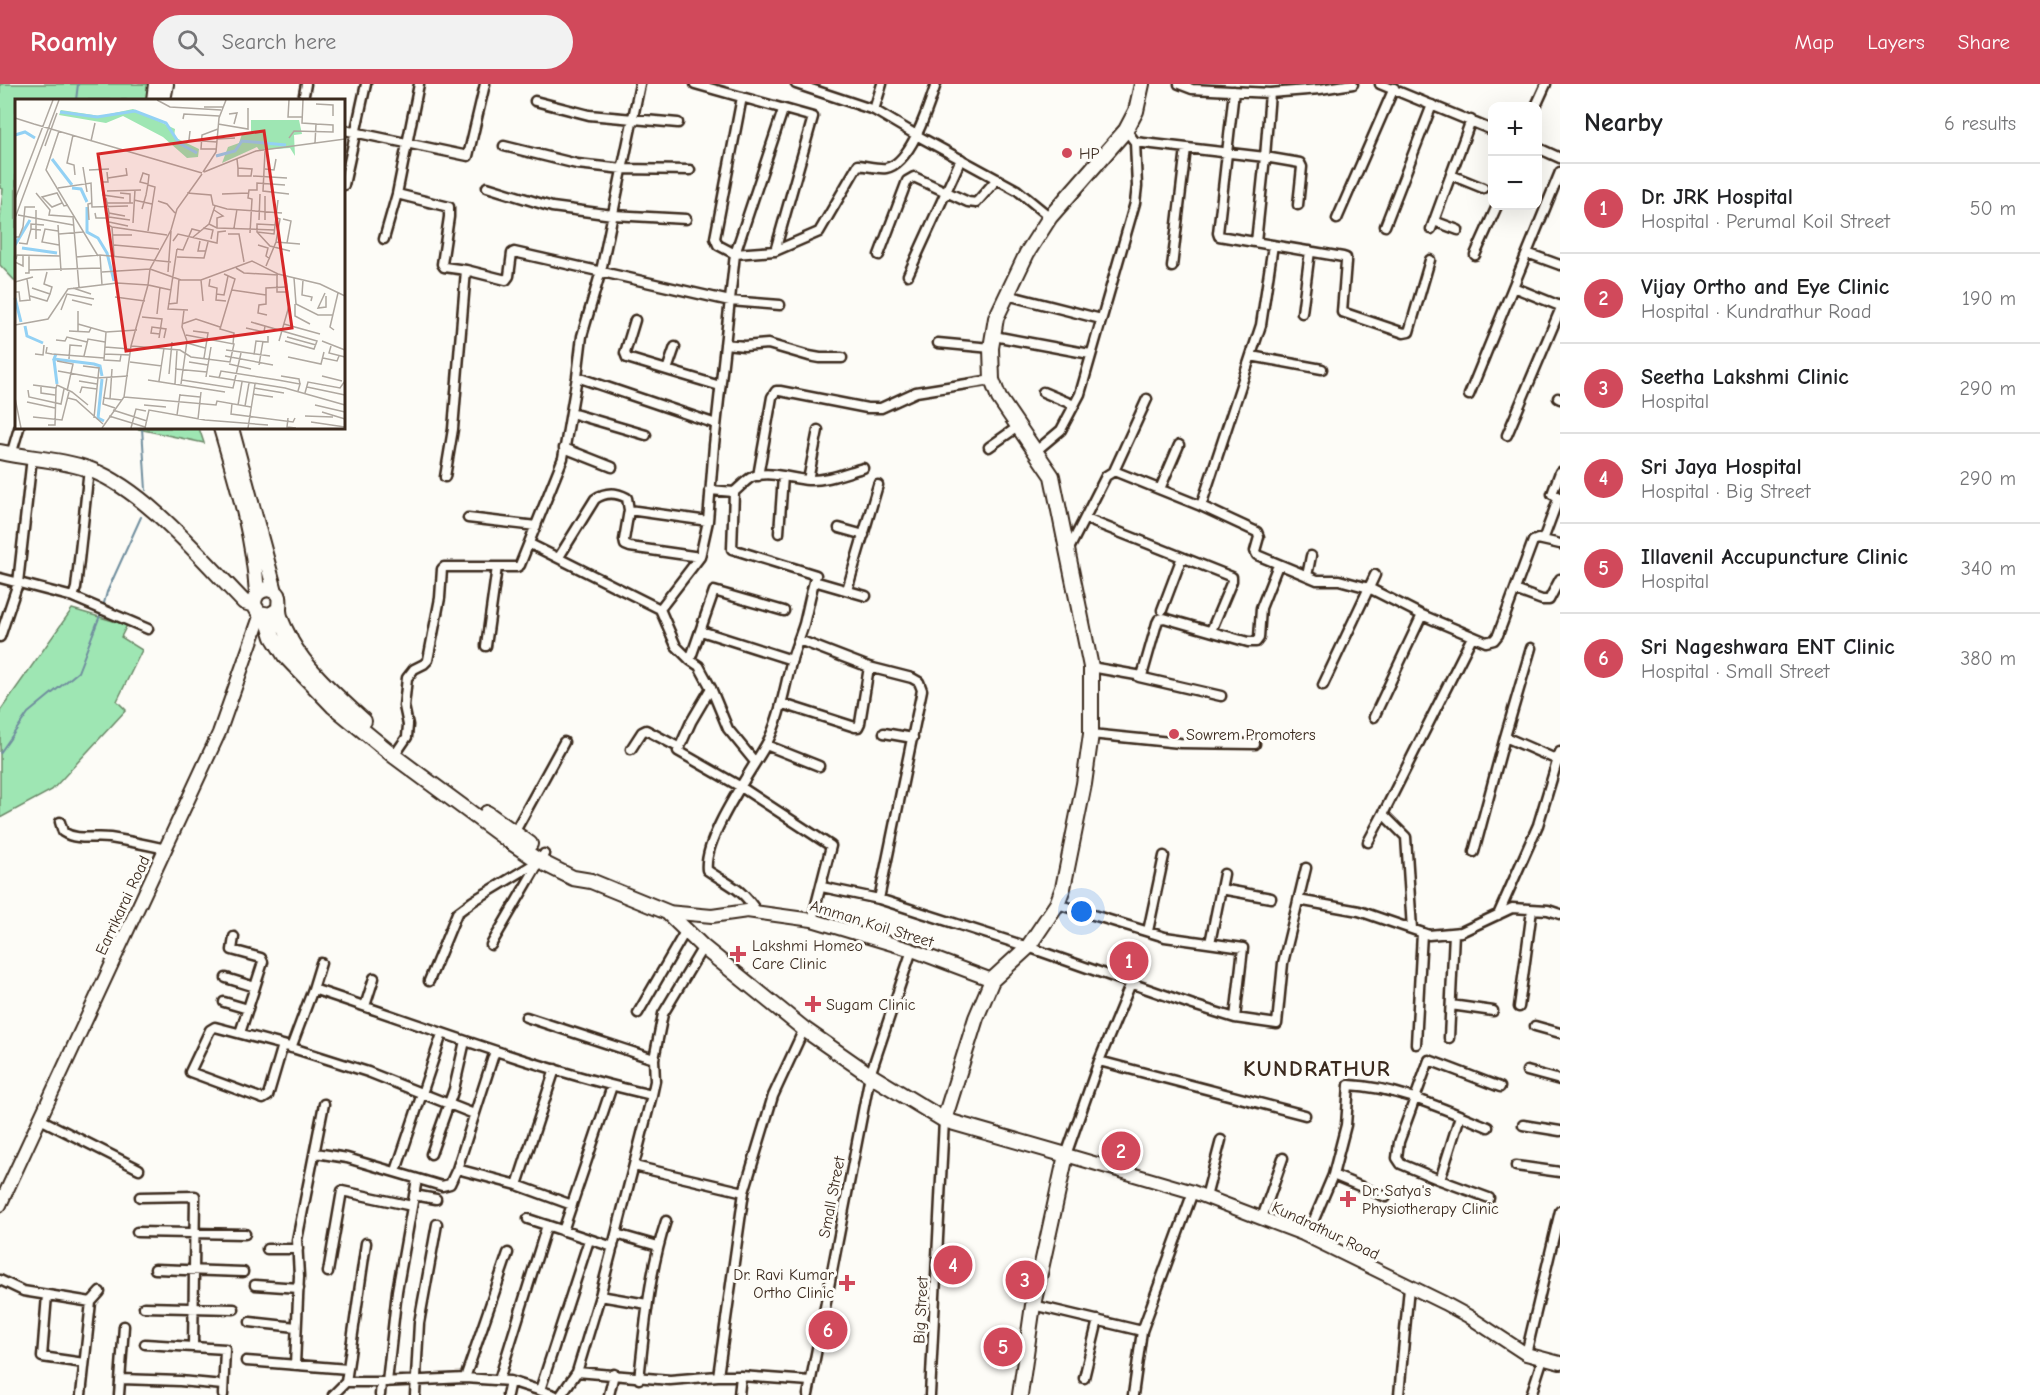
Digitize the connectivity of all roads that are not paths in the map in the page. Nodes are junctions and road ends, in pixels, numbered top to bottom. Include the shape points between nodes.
1 (156, 84) edge
2 (166, 84) edge
3 (306, 84) edge
4 (366, 84) edge
5 (418, 84) edge
6 (485, 84) edge
7 (640, 84) edge
8 (695, 84) edge
9 (796, 84) edge
10 (882, 84) edge
11 (936, 84) edge
12 (1142, 84) edge
13 (1179, 84) edge
14 (1353, 84) edge
15 (1380, 84) edge
16 (1546, 84) edge
17 (1308, 87) edge
18 (1394, 88) junction
19 (1234, 91) junction
20 (1270, 93) junction
21 (742, 97) junction
22 (155, 99) edge
23 (163, 99) edge
24 (303, 99) edge
25 (535, 101) dead end
26 (1538, 102) edge
27 (1432, 105) junction
28 (783, 110) junction
29 (874, 110) junction
30 (631, 119) junction
31 (1470, 120) junction
32 (678, 123) dead end
33 (1488, 128) edge
34 (345, 130) edge
35 (355, 132) junction
36 (918, 136) junction
37 (1130, 136) junction
38 (406, 142) junction
39 (504, 146) dead end
40 (1185, 148) junction
41 (1542, 150) edge
42 (1226, 153) junction
43 (1265, 158) junction
44 (1560, 158) edge
45 (961, 159) junction
46 (623, 169) junction
47 (690, 170) dead end
48 (1560, 172) edge
49 (1451, 176) junction
50 (997, 179) junction
51 (345, 180) edge
52 (487, 187) dead end
53 (1483, 188) dead end
54 (945, 193) junction
55 (397, 194) junction
56 (1298, 205) dead end
57 (1495, 210) edge
58 (613, 215) junction
59 (1050, 217) junction
60 (686, 219) dead end
61 (1337, 219) dead end
62 (1385, 226) dead end
63 (1458, 230) dead end
64 (384, 240) dead end
65 (1256, 242) junction
66 (1273, 245) junction
67 (775, 251) junction
68 (1310, 251) junction
69 (1527, 253) junction
70 (735, 254) junction
71 (879, 255) dead end
72 (1475, 255) dead end
73 (1430, 260) dead end
74 (1560, 265) edge
75 (1172, 267) dead end
76 (466, 270) junction
77 (601, 271) junction
78 (908, 275) dead end
79 (1513, 287) junction
80 (1007, 295) junction
81 (730, 301) junction
82 (780, 305) dead end
83 (1560, 308) edge
84 (1302, 313) dead end
85 (1101, 319) junction
86 (635, 320) dead end
87 (938, 342) dead end
88 (992, 342) junction
89 (725, 344) junction
90 (675, 347) dead end
91 (1090, 354) junction
92 (1251, 356) junction
93 (842, 357) dead end
94 (1322, 369) dead end
95 (667, 370) junction
96 (577, 377) junction
97 (992, 380) junction
98 (720, 386) junction
99 (1042, 392) dead end
100 (1469, 395) dead end
101 (1147, 399) dead end
102 (1074, 405) junction
103 (571, 413) junction
104 (716, 424) junction
105 (1019, 426) junction
106 (18, 429) edge
107 (221, 429) edge
108 (231, 429) edge
109 (818, 430) dead end
110 (646, 435) dead end
111 (1507, 435) dead end
112 (1179, 445) dead end
113 (989, 447) dead end
114 (564, 448) junction
115 (1036, 451) junction
116 (6, 454) edge
117 (32, 457) junction
118 (612, 467) dead end
119 (862, 468) dead end
120 (89, 469) junction
121 (1114, 471) junction
122 (1560, 472) edge
123 (758, 476) junction
124 (783, 476) junction
125 (444, 477) dead end
126 (808, 480) junction
127 (878, 485) dead end
128 (1160, 489) junction
129 (710, 490) junction
130 (734, 492) junction
131 (1201, 506) junction
132 (629, 510) junction
133 (468, 518) dead end
134 (1086, 519) junction
135 (708, 521) junction
136 (536, 526) junction
137 (839, 528) dead end
138 (779, 533) dead end
139 (864, 535) junction
140 (1543, 540) junction
141 (530, 544) junction
142 (1560, 544) edge
143 (1067, 554) junction
144 (1311, 556) dead end
145 (559, 557) junction
146 (700, 557) junction
147 (1182, 557) junction
148 (1278, 565) junction
149 (497, 567) junction
150 (1375, 575) dead end
151 (1307, 576) junction
152 (0, 578) edge
153 (1560, 579) edge
154 (814, 581) junction
155 (18, 583) junction
156 (1369, 588) junction
157 (847, 590) junction
158 (1515, 590) junction
159 (866, 596) dead end
160 (73, 597) junction
161 (263, 607) junction
162 (660, 609) junction
163 (1162, 610) dead end
164 (784, 611) dead end
165 (1422, 615) junction
166 (148, 629) dead end
167 (1211, 631) junction
168 (700, 632) junction
169 (0, 637) edge
170 (1472, 637) junction
171 (799, 640) junction
172 (486, 646) dead end
173 (1531, 648) dead end
174 (690, 660) junction
175 (792, 660) junction
176 (1091, 667) junction
177 (869, 668) junction
178 (1139, 677) junction
179 (1323, 684) dead end
180 (711, 688) junction
181 (1221, 696) dead end
182 (783, 704) junction
183 (1374, 717) dead end
184 (884, 733) dead end
185 (1091, 734) junction
186 (1505, 737) junction
187 (913, 738) junction
188 (564, 742) dead end
189 (1255, 744) dead end
190 (766, 745) junction
191 (678, 747) junction
192 (631, 749) dead end
193 (396, 753) junction
194 (1559, 758) edge
195 (755, 762) junction
196 (819, 766) dead end
197 (741, 787) junction
198 (1383, 814) junction
199 (60, 822) dead end
200 (514, 833) junction
201 (1368, 842) dead end
202 (166, 849) junction
203 (1474, 852) dead end
204 (1164, 856) dead end
205 (542, 858) junction
206 (1306, 868) dead end
207 (1224, 874) dead end
208 (822, 887) junction
209 (1221, 889) junction
210 (1271, 898) dead end
211 (879, 899) junction
212 (1298, 900) junction
213 (1057, 904) junction
214 (1532, 910) junction
215 (667, 912) junction
216 (758, 912) junction
217 (1560, 913) edge
218 (1498, 915) junction
219 (812, 920) junction
220 (1412, 929) junction
221 (686, 930) junction
222 (1148, 931) junction
223 (1422, 933) junction
224 (1454, 933) junction
225 (234, 938) dead end
226 (1210, 943) junction
227 (491, 945) dead end
228 (703, 947) junction
229 (1028, 947) junction
230 (912, 950) junction
231 (321, 963) dead end
232 (226, 978) dead end
233 (374, 978) dead end
234 (992, 980) junction
235 (429, 981) dead end
236 (1131, 983) junction
237 (255, 987) junction
238 (313, 989) junction
239 (224, 1002) dead end
240 (1451, 1005) junction
241 (365, 1006) junction
242 (1520, 1007) dead end
243 (248, 1009) junction
244 (1493, 1011) dead end
245 (638, 1013) dead end
246 (526, 1017) dead end
247 (1235, 1018) junction
248 (1535, 1026) dead end
249 (804, 1029) junction
250 (240, 1033) junction
251 (1560, 1033) edge
252 (442, 1034) junction
253 (1449, 1038) dead end
254 (465, 1041) junction
255 (1416, 1044) dead end
256 (287, 1046) junction
257 (495, 1051) junction
258 (654, 1059) junction
259 (1099, 1061) junction
260 (555, 1069) junction
261 (1527, 1071) dead end
262 (870, 1075) junction
263 (1560, 1080) edge
264 (612, 1086) junction
265 (1500, 1087) dead end
266 (423, 1094) junction
267 (652, 1095) junction
268 (1415, 1099) junction
269 (324, 1104) dead end
270 (449, 1105) junction
271 (474, 1113) junction
272 (1305, 1114) dead end
273 (1460, 1116) junction
274 (40, 1119) junction
275 (944, 1120) junction
276 (1523, 1125) dead end
277 (1488, 1128) dead end
278 (1560, 1131) edge
279 (1221, 1140) dead end
280 (316, 1153) junction
281 (431, 1154) dead end
282 (1065, 1155) junction
283 (1283, 1158) dead end
284 (634, 1166) junction
285 (1516, 1166) dead end
286 (139, 1169) dead end
287 (457, 1169) junction
288 (396, 1171) junction
289 (1560, 1172) edge
290 (1333, 1176) junction
291 (417, 1179) junction
292 (1440, 1180) junction
293 (517, 1185) junction
294 (744, 1192) junction
295 (1192, 1192) junction
296 (414, 1195) junction
297 (140, 1197) dead end
298 (1206, 1197) junction
299 (1386, 1197) dead end
300 (1489, 1198) dead end
301 (436, 1199) dead end
302 (0, 1204) edge
303 (572, 1205) junction
304 (412, 1206) junction
305 (1560, 1211) edge
306 (1262, 1218) junction
307 (528, 1219) dead end
308 (666, 1221) dead end
309 (437, 1224) dead end
310 (547, 1225) junction
311 (563, 1231) junction
312 (137, 1232) dead end
313 (195, 1233) junction
314 (245, 1234) dead end
315 (616, 1234) junction
316 (1307, 1236) junction
317 (589, 1240) junction
318 (366, 1243) dead end
319 (658, 1246) junction
320 (613, 1247) junction
321 (267, 1249) dead end
322 (298, 1250) junction
323 (508, 1253) dead end
324 (155, 1269) dead end
325 (195, 1270) junction
326 (243, 1272) dead end
327 (328, 1272) dead end
328 (0, 1280) edge
329 (255, 1285) dead end
330 (1409, 1287) junction
331 (299, 1288) junction
332 (100, 1292) dead end
333 (47, 1294) junction
334 (600, 1296) junction
335 (91, 1302) junction
336 (647, 1304) junction
337 (1033, 1305) junction
338 (144, 1307) dead end
339 (194, 1309) junction
340 (234, 1310) dead end
341 (1098, 1320) junction
342 (250, 1322) dead end
343 (124, 1326) dead end
344 (296, 1327) junction
345 (1142, 1331) junction
346 (145, 1344) dead end
347 (193, 1347) junction
348 (1526, 1354) junction
349 (1543, 1358) junction
350 (246, 1361) dead end
351 (84, 1363) junction
352 (1560, 1363) edge
353 (295, 1365) junction
354 (348, 1369) junction
355 (577, 1372) junction
356 (614, 1374) junction
357 (718, 1376) junction
358 (741, 1376) junction
359 (465, 1378) junction
360 (1084, 1378) dead end
361 (121, 1379) junction
362 (416, 1379) junction
363 (639, 1379) junction
364 (499, 1380) junction
365 (510, 1381) junction
366 (810, 1381) junction
367 (346, 1382) junction
368 (384, 1382) junction
369 (223, 1390) edge
370 (540, 1390) junction
371 (550, 1394) edge
372 (930, 1394) edge
373 (1020, 1394) edge
374 (81, 1395) edge
375 (119, 1395) edge
376 (333, 1395) edge
377 (380, 1395) edge
378 (415, 1395) edge
379 (507, 1395) edge
380 (561, 1395) edge
381 (609, 1395) edge
382 (739, 1395) edge
383 (808, 1395) edge
384 (1133, 1395) edge
385 (1399, 1395) edge
386 (1531, 1395) edge

1 - 22 main road
2 - 23 main road
3 - 24 street
4 - 35 street
5 - 38 street
6 - 38 street via 468,156
7 - 30 street
8 - 21 street
9 - 29 street
10 - 29 street
11 - 36 street
12 - 37 main road
13 - 19 street via 1192,90
14 - 17 street
15 - 18 street
16 - 26 street
17 - 20 street
18 - 27 street
18 - 61 street
19 - 20 street
19 - 42 street
20 - 43 street
21 - 28 street
21 - 70 street via 715,238 718,245
25 - 30 street via 589,115
27 - 31 street
27 - 62 street
28 - 67 street via 813,117
28 - 70 street
29 - 36 street
30 - 32 street
30 - 46 street
31 - 33 street
31 - 49 street
34 - 35 street
35 - 38 street
35 - 51 street
36 - 45 street
36 - 67 street via 895,165 858,165 819,232
37 - 40 street
37 - 59 main road
37 - 85 street via 1137,186 1135,203
38 - 55 street
39 - 46 street via 578,164
40 - 42 street
40 - 75 street
41 - 44 street
42 - 43 street
42 - 65 street via 1218,233 1222,238
43 - 56 street via 1300,163
43 - 65 street
45 - 50 street
45 - 54 street
46 - 47 street
46 - 58 street
48 - 69 street
49 - 53 street
49 - 63 street via 1433,225
50 - 54 street via 976,203
50 - 59 street
52 - 58 street via 552,207
54 - 71 street via 914,177 907,181
54 - 78 street
55 - 64 street
55 - 76 street via 449,207 442,264 448,269
57 - 72 street
58 - 60 street
58 - 77 street
59 - 80 main road
65 - 66 street
66 - 68 street
66 - 92 street via 1261,325
67 - 70 street
68 - 73 street via 1346,258 1342,312 1404,333 1409,332
68 - 84 street
69 - 74 street
69 - 79 street
70 - 81 street
76 - 77 street via 508,280 514,252
76 - 125 street via 453,429
77 - 81 street
77 - 96 street via 582,336
79 - 83 street
79 - 100 street
80 - 85 street
80 - 88 main road via 996,318
81 - 82 street
81 - 89 street
83 - 111 street
85 - 91 street
86 - 95 street via 625,356
87 - 88 street
88 - 91 street
88 - 97 main road
89 - 93 street via 768,344 820,358
89 - 98 street
90 - 95 street
91 - 102 street
92 - 94 street
92 - 131 street
95 - 98 street
96 - 103 street
96 - 104 street
97 - 105 main road via 999,398
97 - 123 street via 916,392 876,408 776,392
98 - 104 street
99 - 102 street
101 - 121 street
102 - 115 street via 1061,430
103 - 110 street
103 - 114 street
104 - 129 street
105 - 113 street
105 - 115 main road
106 - 116 street
107 - 161 main road via 237,480
108 - 161 main road via 275,591 263,589
109 - 126 street
112 - 128 street
114 - 118 street
114 - 136 street
115 - 143 main road via 1052,476
116 - 117 main road
117 - 120 main road
117 - 155 street
119 - 126 street
120 - 160 street
120 - 161 main road via 112,479 154,511 244,602
121 - 128 street
121 - 134 street via 1106,476
122 - 140 street via 1552,494 1559,497
123 - 124 street
123 - 130 street
124 - 126 street
124 - 138 street
127 - 139 street
128 - 131 street
129 - 130 street
129 - 135 street
130 - 154 street via 732,549 816,575
131 - 148 street via 1257,532 1255,554
132 - 135 street
132 - 145 street via 627,498 622,495 604,494 595,499
132 - 146 street via 625,544
133 - 136 street
134 - 143 street
134 - 147 street
135 - 146 street
136 - 141 street
137 - 139 street
139 - 157 street
140 - 142 street
140 - 158 street via 1533,541
141 - 145 street
141 - 149 street via 520,565
143 - 176 main road
144 - 151 street
145 - 162 street
146 - 162 street
147 - 163 street
147 - 167 street via 1232,577
148 - 151 street
148 - 167 street via 1261,608 1256,642
149 - 172 street
149 - 193 street via 442,569 428,660 407,678 407,737
150 - 156 street
151 - 156 street
152 - 155 street
153 - 158 street via 1549,600
154 - 157 street
154 - 171 street
155 - 160 street
155 - 169 street
156 - 165 street
156 - 179 street
157 - 159 street
158 - 170 street via 1494,640 1486,642
160 - 166 street
161 - 193 main road via 273,637 285,656 333,706
161 - 202 street, Earrikarai Road via 219,733
162 - 174 street via 676,646
164 - 168 street via 714,591
165 - 170 street
165 - 183 street
167 - 178 street via 1159,619 1145,673
168 - 174 street
168 - 175 street
170 - 198 street
171 - 175 street
171 - 177 street
173 - 186 street
174 - 180 street via 699,666
175 - 182 street
176 - 178 street
176 - 185 main road
177 - 182 street via 858,727
177 - 187 street via 919,682 922,690
178 - 181 street
180 - 191 street
180 - 195 street via 728,729
182 - 190 street
184 - 187 street
185 - 189 street via 1180,743
185 - 213 main road
186 - 194 street
186 - 203 street
187 - 211 street
188 - 200 street
190 - 195 street
190 - 196 street
191 - 192 street via 646,730
191 - 197 street via 681,753
193 - 200 main road
193 - 205 main road via 509,841
194 - 218 street via 1538,825
195 - 197 street
197 - 208 street via 831,846
197 - 216 street via 722,819 706,870 747,896
198 - 201 street
198 - 220 street via 1406,837
199 - 202 street via 67,835
200 - 205 main road
202 - 274 street, Earrikarai Road
204 - 222 street
205 - 215 main road via 573,878 591,881
205 - 227 street
205 - 235 street via 457,913
206 - 212 street
207 - 209 street
208 - 211 street
208 - 219 street
209 - 210 street
209 - 226 street
211 - 229 street
212 - 220 street via 1359,911
212 - 247 street via 1283,963 1277,1024
213 - 222 street
213 - 229 main road
214 - 217 street
214 - 218 street via 1512,908
214 - 242 street
215 - 216 street, Amman Koil Street via 712,916
215 - 221 main road
216 - 219 street, Amman Koil Street
218 - 224 street
219 - 230 street, Amman Koil Street
220 - 223 street
221 - 228 main road
221 - 245 street
222 - 226 street
223 - 224 street
223 - 255 street
224 - 240 street
225 - 237 street via 232,950 263,959
226 - 247 street via 1243,948
228 - 249 main road
228 - 258 street via 663,1014
229 - 234 main road
229 - 236 street
230 - 234 street, Amman Koil Street
230 - 262 street, Small Street
231 - 238 street
232 - 237 street
233 - 241 street
234 - 275 main road
236 - 247 street
236 - 259 street
237 - 243 street
238 - 241 street
238 - 256 street
239 - 243 street
240 - 244 street
240 - 253 street
241 - 252 street
243 - 250 street
246 - 258 street
248 - 251 street
249 - 262 main road
249 - 294 street via 773,1096
250 - 256 street
250 - 256 street via 212,1028 190,1072 263,1100
252 - 254 street
252 - 266 street
254 - 257 street
254 - 270 street
256 - 266 street
257 - 260 street
257 - 271 street
258 - 267 street
259 - 272 street
259 - 282 street
260 - 264 street
260 - 293 street
261 - 263 street
262 - 275 main road
262 - 366 street, Small Street
264 - 267 street
264 - 303 street
265 - 268 street via 1429,1060
266 - 270 street
266 - 288 street
267 - 284 street
268 - 273 street
268 - 290 street via 1370,1086 1349,1085 1346,1125
268 - 292 street via 1397,1158 1401,1164
269 - 280 street
270 - 271 street
270 - 281 street
271 - 287 street
273 - 277 street
273 - 292 street
274 - 286 street
274 - 302 street, Earrikarai Road
275 - 282 main road
275 - 372 street, Big Street
276 - 278 street
279 - 298 street
280 - 288 street
280 - 322 street
282 - 295 street, Kundrathur Road
282 - 337 main road
283 - 306 street
284 - 294 street
284 - 315 street
285 - 289 street
287 - 291 street via 447,1185
287 - 293 street
288 - 291 street
290 - 299 street
290 - 316 street
291 - 296 street
292 - 300 street
293 - 303 street
294 - 357 street
295 - 298 street, Kundrathur Road
295 - 345 street
296 - 301 street
296 - 304 street
297 - 313 street via 195,1196
298 - 306 street, Kundrathur Road
303 - 311 street
304 - 327 street via 342,1191
304 - 368 street
305 - 348 street
306 - 316 street, Kundrathur Road
307 - 310 street
308 - 319 street
309 - 362 street via 419,1323
310 - 311 street
310 - 364 street
311 - 317 street
312 - 313 street
313 - 314 street
313 - 325 street
315 - 319 street
315 - 320 street
316 - 330 street, Kundrathur Road
317 - 320 street
317 - 370 street
318 - 354 street
319 - 336 street
320 - 334 street
321 - 322 street
322 - 331 street
323 - 359 street
324 - 325 street
325 - 326 street
325 - 339 street
328 - 333 street via 23,1291
329 - 331 street
330 - 348 street, Kundrathur Road via 1467,1316
330 - 385 street
331 - 344 street
332 - 335 street
333 - 335 street
333 - 351 street via 42,1357
334 - 336 street
334 - 355 street
335 - 351 street
336 - 363 street
337 - 341 street
337 - 373 main road
338 - 339 street
339 - 340 street
339 - 347 street
341 - 345 street
341 - 360 street
342 - 344 street
343 - 361 street
344 - 353 street
345 - 384 street
346 - 347 street
347 - 369 street via 225,1349
348 - 349 street, Kundrathur Road
349 - 352 street, Kundrathur Road
349 - 386 street
350 - 353 street
351 - 374 street
353 - 354 street
354 - 367 street
355 - 356 street
355 - 380 street
356 - 363 street
356 - 381 street
357 - 358 street
357 - 363 street
358 - 366 street
358 - 382 street
359 - 362 street
359 - 364 street
361 - 369 street via 180,1381
361 - 375 street
362 - 368 street
362 - 378 street
364 - 365 street
365 - 370 street
365 - 379 street
366 - 383 street, Small Street
367 - 368 street
367 - 376 street
368 - 377 street
370 - 371 street

